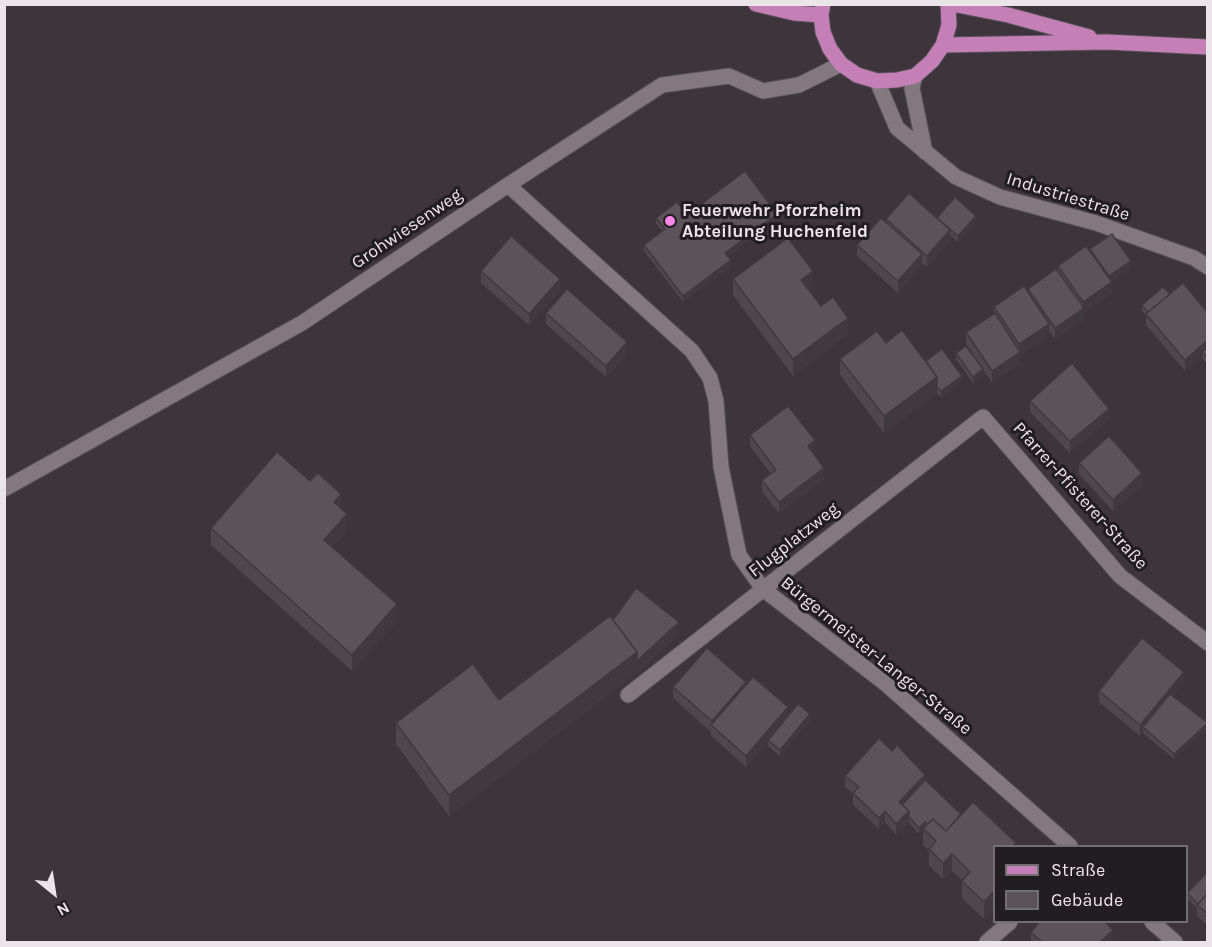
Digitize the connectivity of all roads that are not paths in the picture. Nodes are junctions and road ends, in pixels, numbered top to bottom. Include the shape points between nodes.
1 (756, 4) edge
2 (950, 4) edge
3 (822, 10) edge
4 (1107, 42) junction
5 (943, 45) junction
6 (1208, 47) edge
7 (841, 64) junction
8 (915, 76) junction
9 (877, 81) junction
10 (925, 152) junction
11 (508, 185) junction
12 (1208, 267) edge
13 (983, 417) joint
14 (4, 489) edge
15 (763, 589) junction
16 (1208, 643) edge
17 (628, 694) dead end
18 (1069, 845) edge
19 (1008, 923) edge
20 (1154, 923) edge
21 (987, 942) edge
22 (1175, 942) edge

1 - 3 main road via 794,13
2 - 4 main road
2 - 5 main road
3 - 7 main road via 823,32
4 - 5 main road
4 - 6 main road
5 - 8 main road
7 - 9 main road via 857,75
7 - 11 street, Grohwiesenweg via 799,85 763,91 729,76 662,85
8 - 9 main road
8 - 10 street via 912,88
9 - 10 street, Industriestraße via 897,128
10 - 12 street, Industriestraße via 956,177 1000,197 1096,223 1194,258
11 - 14 street, Grohwiesenweg via 302,323
11 - 15 street, Bürgermeister-Langer-Straße via 692,351 710,378 716,401 721,466 739,555
13 - 15 street, Flugplatzweg
13 - 16 street, Pfarrer-Pfisterer-Straße via 1120,576
15 - 17 street, Flugplatzweg
15 - 18 street, Bürgermeister-Langer-Straße via 886,684
19 - 21 street
20 - 22 street

